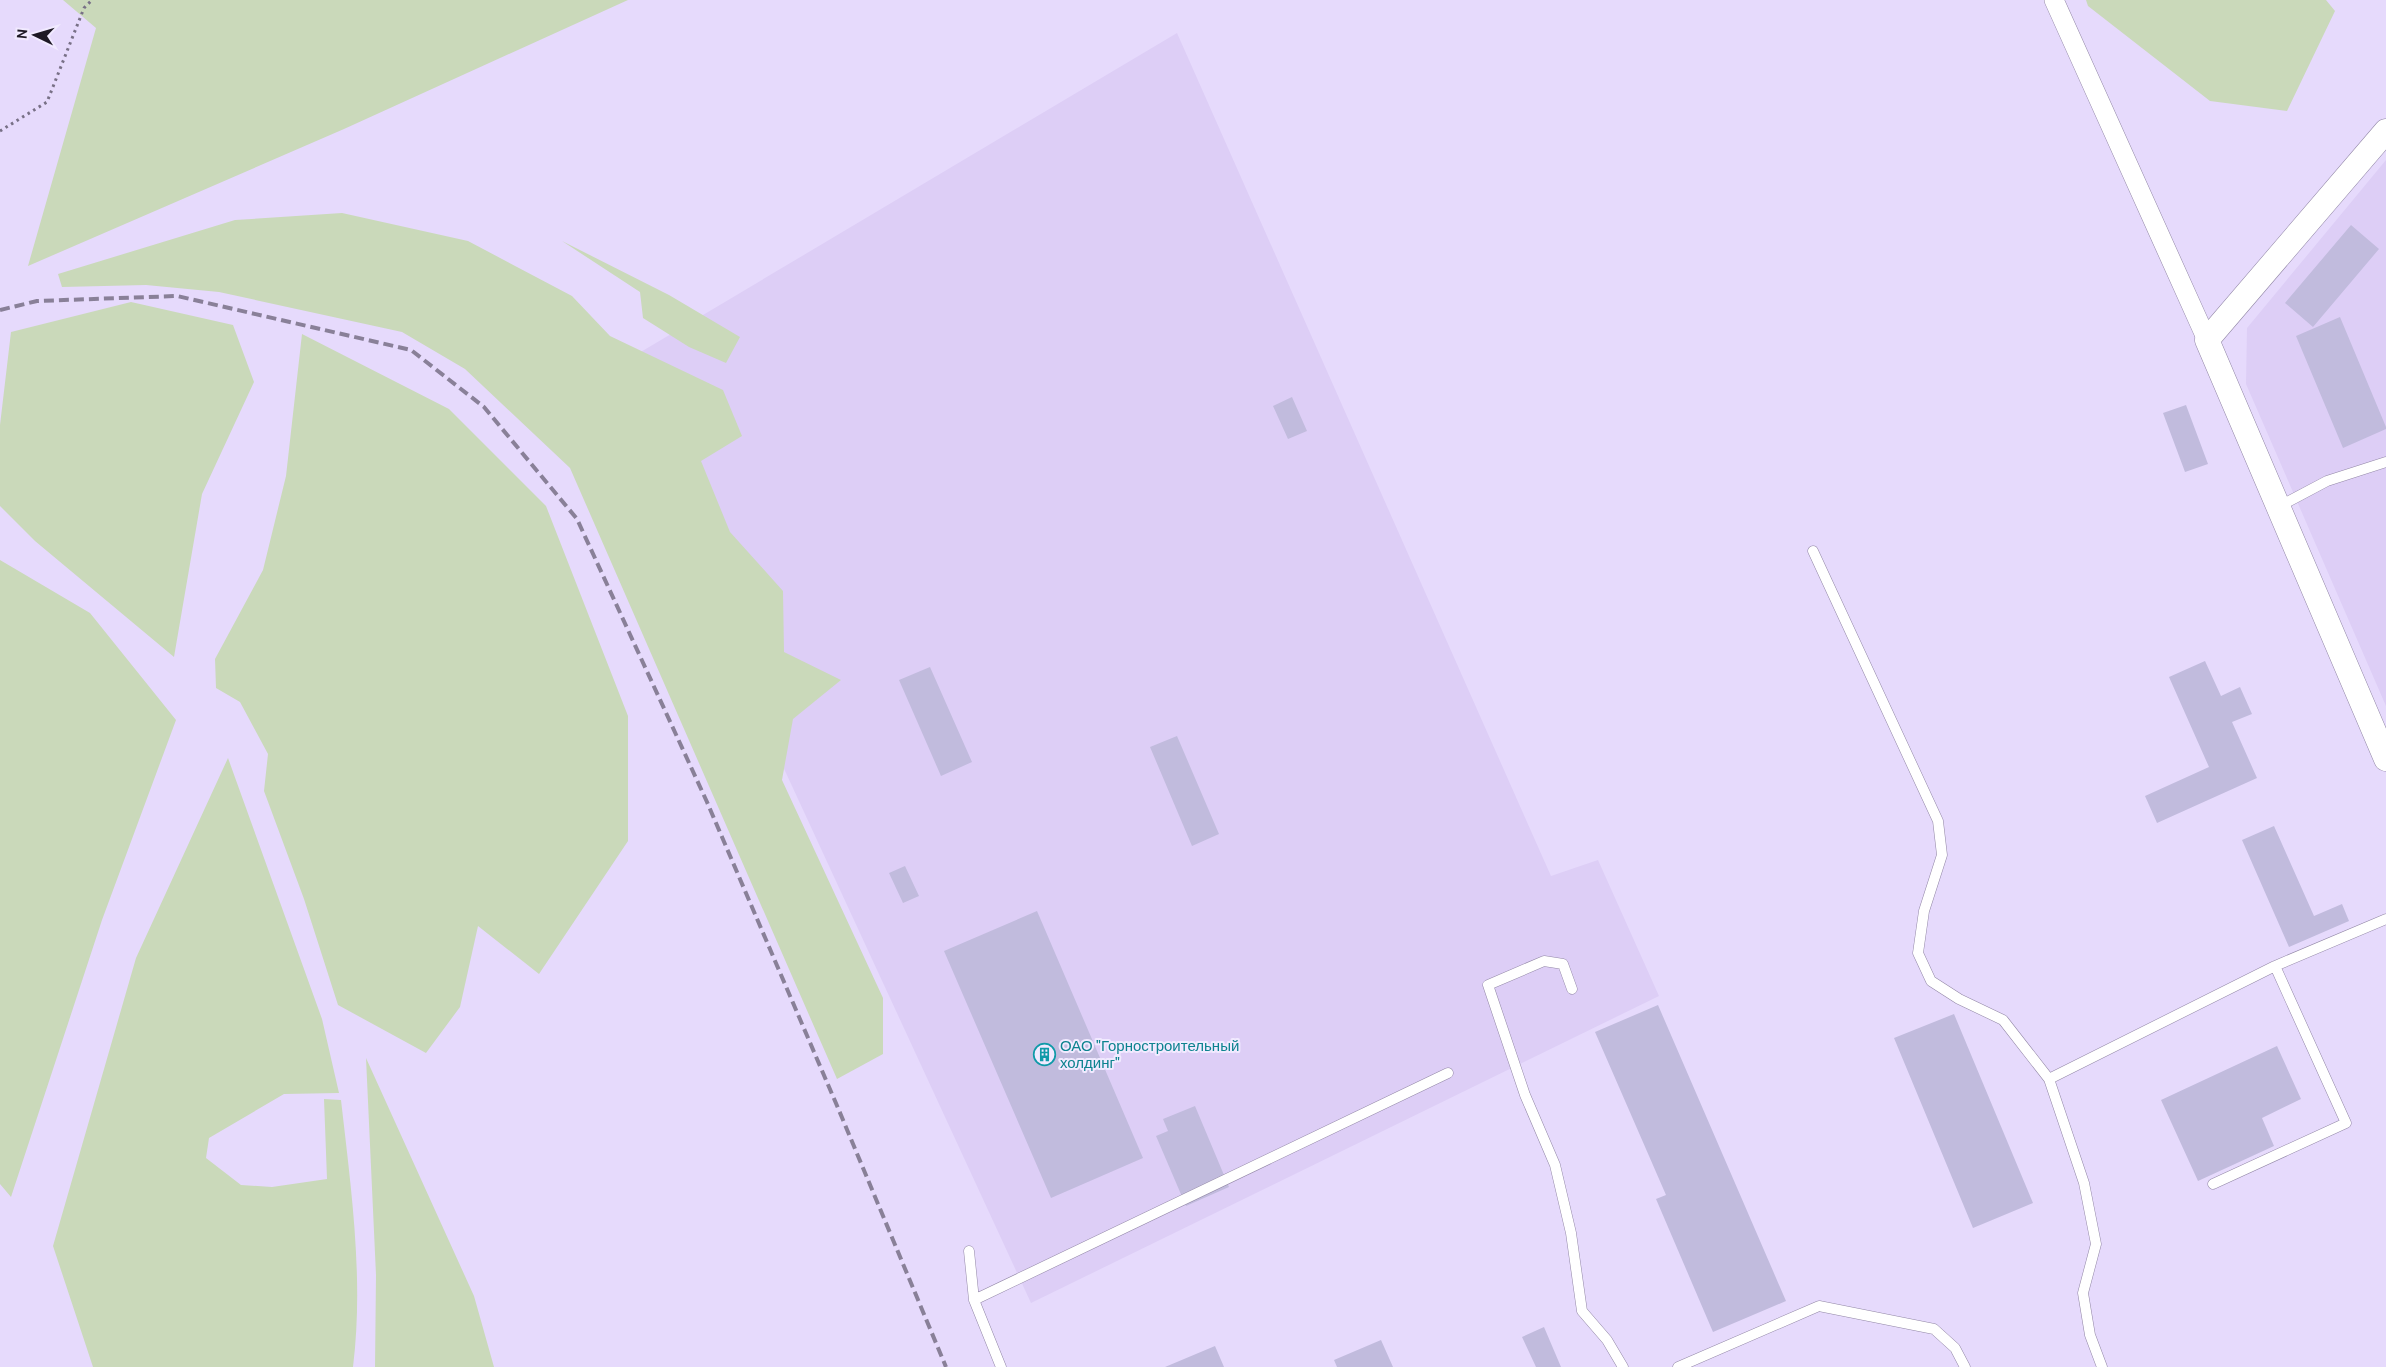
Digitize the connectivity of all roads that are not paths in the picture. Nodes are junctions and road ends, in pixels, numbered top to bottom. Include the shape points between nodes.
1 (2054, 0) edge
2 (2386, 131) edge
3 (2207, 340) junction
4 (2386, 462) edge
5 (2278, 507) junction
6 (1813, 551) dead end
7 (2386, 759) edge
8 (2386, 919) edge
9 (2275, 966) junction
10 (1572, 989) dead end
11 (1448, 1073) dead end
12 (2049, 1078) junction
13 (2213, 1184) dead end
14 (968, 1252) dead end
15 (974, 1300) junction
16 (1001, 1367) edge
17 (1623, 1367) edge
18 (1678, 1367) edge
19 (1965, 1367) edge
20 (2102, 1367) edge

1 - 3 street
2 - 3 street
3 - 5 street
4 - 5 lane via 2327,481
5 - 7 street
6 - 12 lane via 1938,821 1942,855 1924,911 1918,953 1931,981 2003,1020
8 - 9 lane
9 - 12 lane
9 - 13 lane via 2346,1123
10 - 17 lane via 1563,964 1544,961 1488,985 1525,1095 1555,1165 1571,1233 1582,1311 1607,1340
11 - 15 lane
12 - 20 lane via 2084,1182 2096,1244 2083,1293 2090,1335
14 - 15 lane
15 - 16 lane
18 - 19 lane via 1819,1306 1934,1329 1956,1348

